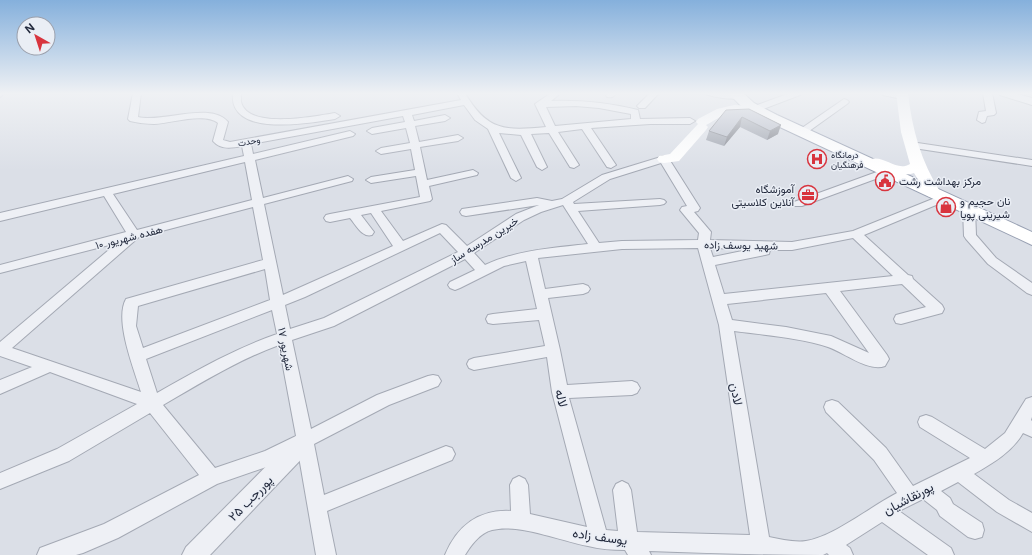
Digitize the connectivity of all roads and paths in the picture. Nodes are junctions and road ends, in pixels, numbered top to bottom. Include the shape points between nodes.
1 (133, 119) edge
2 (172, 119) edge
3 (221, 119) edge
4 (261, 119) edge
5 (318, 119) edge
6 (374, 119) edge
7 (409, 119) edge
8 (440, 119) edge
9 (479, 119) edge
10 (547, 119) edge
11 (636, 119) edge
12 (702, 119) edge
13 (775, 119) edge
14 (820, 119) edge
15 (905, 119) edge
16 (636, 122) junction
17 (694, 123) junction
18 (410, 124) junction
19 (585, 126) junction
20 (492, 128) junction
21 (552, 129) junction
22 (372, 130) dead end
23 (524, 131) junction
24 (802, 132) junction
25 (350, 134) dead end
26 (458, 138) dead end
27 (246, 142) junction
28 (415, 145) junction
29 (911, 145) junction
30 (381, 151) dead end
31 (249, 158) junction
32 (664, 159) junction
33 (1032, 163) edge
34 (574, 165) dead end
35 (612, 165) dead end
36 (917, 166) junction
37 (542, 167) dead end
38 (420, 172) junction
39 (885, 172) junction
40 (473, 173) dead end
41 (516, 178) dead end
42 (348, 179) dead end
43 (371, 180) dead end
44 (423, 184) junction
45 (107, 192) junction
46 (938, 196) junction
47 (660, 202) dead end
48 (258, 203) junction
49 (568, 204) junction
50 (798, 204) dead end
51 (552, 205) junction
52 (374, 209) junction
53 (969, 210) junction
54 (466, 212) dead end
55 (353, 213) junction
56 (0, 217) edge
57 (330, 218) dead end
58 (368, 232) dead end
59 (856, 234) junction
60 (134, 235) junction
61 (1032, 239) edge
62 (703, 244) junction
63 (792, 246) junction
64 (402, 248) junction
65 (596, 248) junction
66 (466, 253) junction
67 (531, 255) junction
68 (708, 262) junction
69 (269, 263) junction
70 (0, 269) edge
71 (484, 271) junction
72 (907, 280) junction
73 (455, 285) dead end
74 (830, 288) junction
75 (583, 289) dead end
76 (1032, 290) edge
77 (540, 294) junction
78 (719, 300) junction
79 (277, 304) junction
80 (544, 314) junction
81 (493, 319) dead end
82 (901, 319) dead end
83 (726, 325) junction
84 (284, 336) junction
85 (0, 350) edge
86 (553, 350) junction
87 (138, 356) junction
88 (474, 364) dead end
89 (49, 366) junction
90 (433, 381) dead end
91 (0, 387) edge
92 (632, 388) dead end
93 (560, 392) junction
94 (152, 403) junction
95 (1032, 404) edge
96 (832, 407) dead end
97 (926, 422) dead end
98 (1026, 426) edge
99 (305, 441) junction
100 (446, 454) dead end
101 (984, 458) junction
102 (958, 472) junction
103 (212, 476) junction
104 (0, 481) edge
105 (519, 485) dead end
106 (622, 490) dead end
107 (918, 492) junction
108 (316, 507) junction
109 (883, 511) junction
110 (521, 522) junction
111 (1032, 523) edge
112 (975, 530) dead end
113 (599, 539) junction
114 (761, 545) junction
115 (635, 548) edge
116 (822, 548) edge
117 (718, 549) edge
118 (47, 555) edge
119 (194, 555) edge
120 (326, 555) edge
121 (455, 555) edge
122 (843, 555) edge
123 (944, 555) edge

1 - 2 street, وحدت via 150,122
3 - 27 street, وحدت via 223,122 218,141 230,145
4 - 5 street via 273,122
6 - 27 street, وحدت
7 - 18 street
8 - 18 street
9 - 20 street
10 - 21 street
11 - 16 street
12 - 17 main road, خیرین مدرسه ساز
13 - 24 main road
14 - 24 street
15 - 29 main road
16 - 17 street via 661,120
16 - 19 street
17 - 32 main road, خیرین مدرسه ساز via 674,158
18 - 22 street
18 - 28 street
19 - 21 street
19 - 35 street
20 - 23 street
20 - 41 street
21 - 23 street
21 - 34 street
23 - 37 street
24 - 36 main road via 818,136 892,169 907,172
24 - 39 main road
25 - 31 street
26 - 28 street
27 - 31 street, ۱۷ شهریور
28 - 30 street
28 - 38 street
29 - 33 street
29 - 36 main road
31 - 45 street
31 - 48 street, ۱۷ شهریور
32 - 49 street, خیرین مدرسه ساز via 606,176
32 - 62 street, لادن via 694,208 686,210 705,232
36 - 46 main road
38 - 43 street
38 - 44 street
39 - 46 main road
39 - 50 street
40 - 44 street
42 - 48 street, هفده شهریور ۱۰
44 - 52 street via 426,197 424,200
45 - 56 street
45 - 60 street
46 - 53 main road
46 - 59 street, شهید یوسف زاده
47 - 49 street
48 - 60 street, هفده شهریور ۱۰
48 - 69 street, ۱۷ شهریور
49 - 51 street, خیرین مدرسه ساز
49 - 65 street
51 - 54 street via 537,201
51 - 66 street, خیرین مدرسه ساز via 520,217
52 - 55 street
52 - 64 street
53 - 61 main road
53 - 76 street via 970,236 992,261
55 - 57 street
55 - 58 street
59 - 63 street, شهید یوسف زاده
59 - 72 street
60 - 70 street, هفده شهریور ۱۰
60 - 85 street
62 - 63 street, شهید یوسف زاده
62 - 65 street, شهید یوسف زاده via 622,245
62 - 68 street, لادن
63 - 68 street
64 - 66 street via 442,228
64 - 79 street
65 - 67 street, شهید یوسف زاده
66 - 71 street
66 - 84 street, خیرین مدرسه ساز via 329,322
67 - 71 street, شهید یوسف زاده via 500,263
67 - 77 street, لاله
68 - 78 street, لادن
69 - 79 street, ۱۷ شهریور
69 - 87 street via 131,303 130,326
71 - 73 street, شهید یوسف زاده
72 - 74 street
72 - 82 street via 937,309
74 - 78 street
74 - 83 street via 882,359 880,362 831,342
75 - 77 street
77 - 80 street, لاله
78 - 83 street, لادن
79 - 84 street, ۱۷ شهریور
79 - 87 street
80 - 81 street
80 - 86 street, لاله
83 - 114 street, لادن
84 - 94 street, خیرین مدرسه ساز via 212,369
84 - 99 street, ۱۷ شهریور
85 - 89 street
86 - 88 street
86 - 93 street, لاله
87 - 94 street
89 - 91 street
89 - 94 street
90 - 99 street via 383,400
92 - 93 street
93 - 113 street, لاله
94 - 103 street
94 - 104 street, خیرین مدرسه ساز via 63,455
95 - 98 street, پورنقاشیان
96 - 107 street
97 - 101 street
98 - 101 street, پورنقاشیان
99 - 103 street via 269,458
99 - 108 street, ۱۷ شهریور
99 - 119 street, پوررجب ۲۵
100 - 108 street
101 - 102 street, پورنقاشیان
102 - 107 street, پورنقاشیان
102 - 111 street via 1003,506
103 - 118 street via 111,531
105 - 110 street
106 - 115 street
107 - 109 street, پورنقاشیان
107 - 112 street via 944,504 946,510
108 - 120 street, ۱۷ شهریور
109 - 116 street, پورنقاشیان
109 - 123 street
110 - 113 street, یوسف زاده
110 - 121 street, یوسف زاده via 492,521 477,528 466,538
113 - 115 street, یوسف زاده
114 - 116 street, پورنقاشیان via 804,551
114 - 117 street, یوسف زاده
115 - 117 street, یوسف زاده
116 - 122 street

